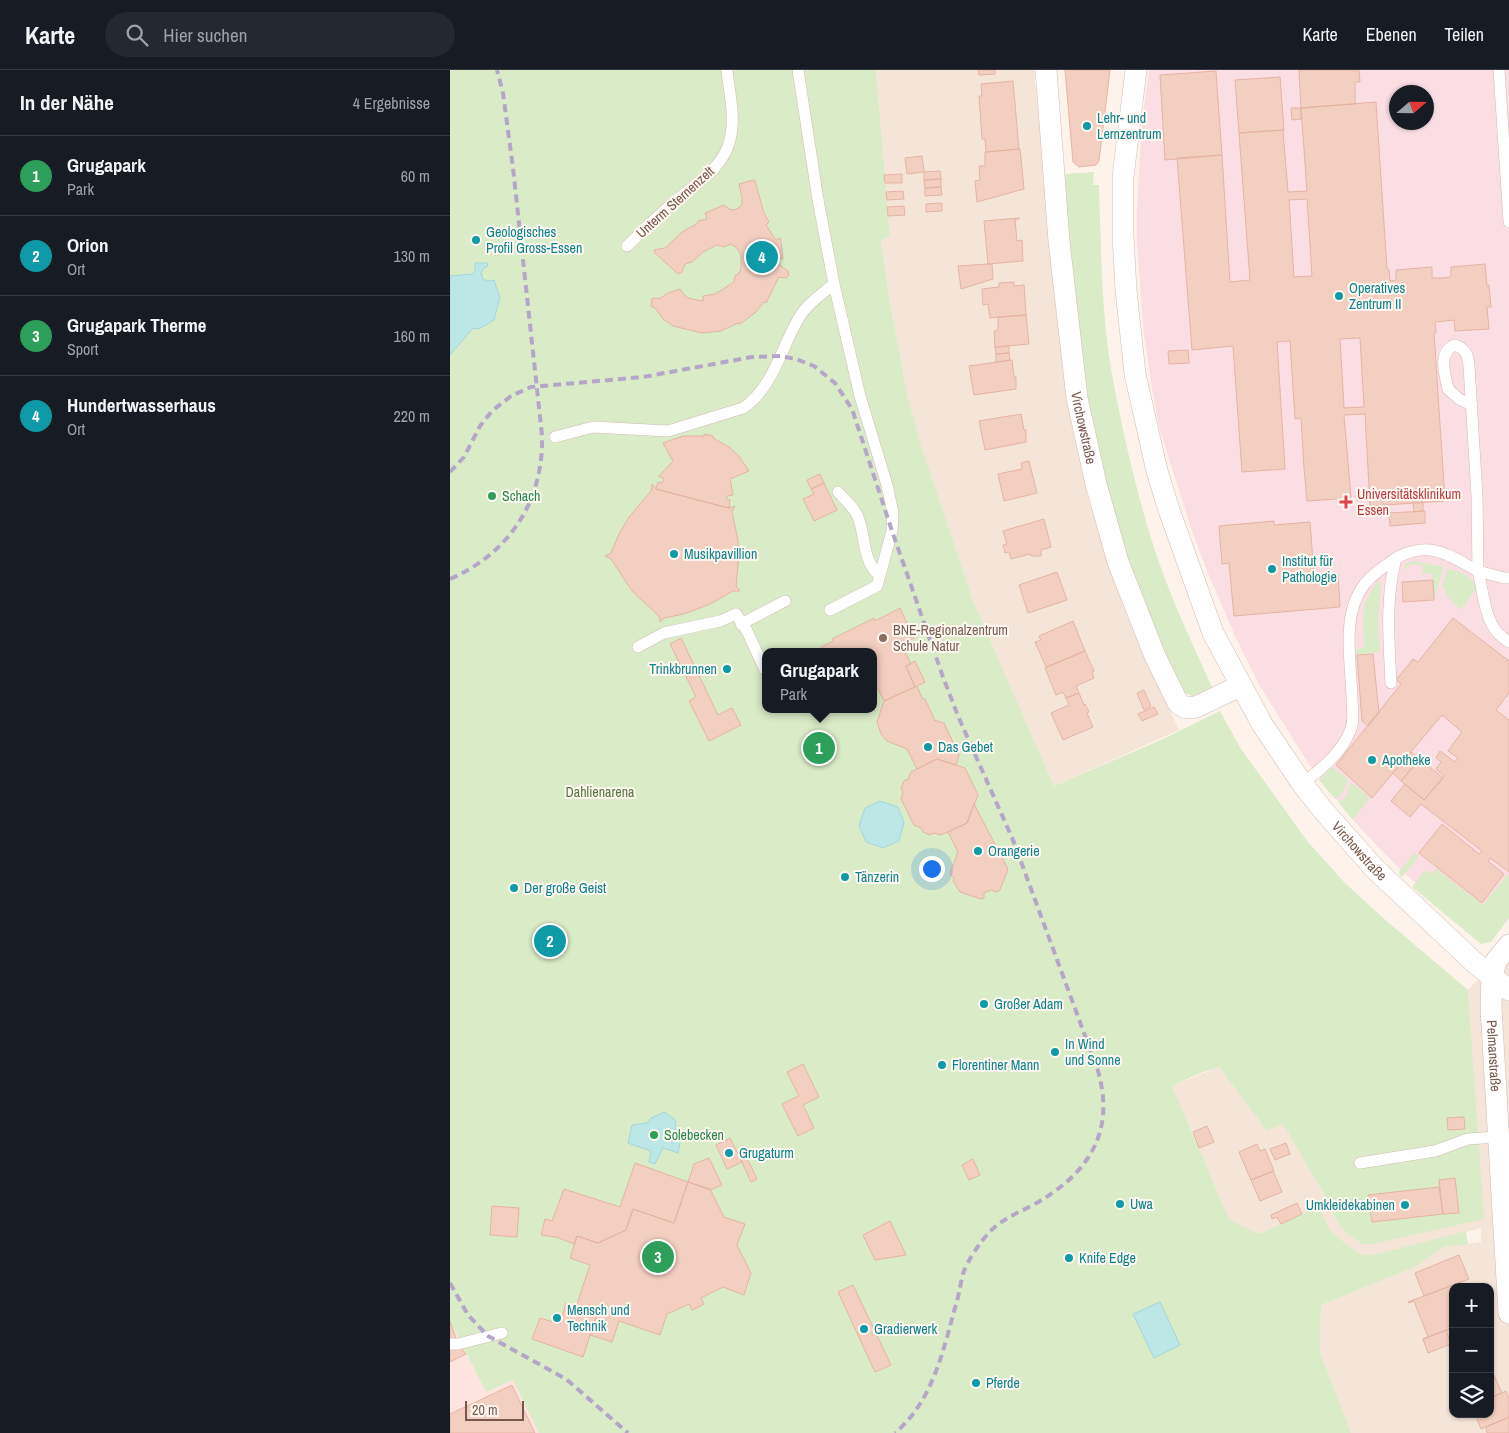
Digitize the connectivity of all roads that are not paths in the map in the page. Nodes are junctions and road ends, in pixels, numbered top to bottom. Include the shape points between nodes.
1 (727, 70) edge
2 (798, 70) edge
3 (1046, 70) edge
4 (1136, 70) edge
5 (1499, 70) edge
6 (1509, 222) edge
7 (627, 246) dead end
8 (834, 284) junction
9 (1472, 405) junction
10 (555, 437) dead end
11 (838, 492) dead end
12 (1396, 558) junction
13 (1478, 571) junction
14 (880, 576) junction
15 (1509, 578) edge
16 (785, 601) dead end
17 (830, 610) dead end
18 (741, 624) junction
19 (1509, 642) edge
20 (638, 646) dead end
21 (762, 664) edge
22 (1391, 683) dead end
23 (1240, 686) junction
24 (1302, 784) junction
25 (1509, 944) edge
26 (1492, 977) junction
27 (1509, 990) edge
28 (1498, 1137) junction
29 (1360, 1163) dead end
30 (1509, 1313) edge
31 (502, 1333) dead end
32 (454, 1344) edge

1 - 7 lane, Unterm Sternenzelt via 732,112 731,135 725,154 699,183
2 - 8 lane
3 - 23 street, Virchowstraße via 1059,241 1077,398 1118,562 1155,656 1178,703 1186,708 1196,707
4 - 23 street, Virchowstraße via 1124,177 1123,235 1135,374 1169,510 1213,633
5 - 6 lane
8 - 10 lane via 800,315 766,385 743,408 668,431 593,427
8 - 14 lane via 860,396 893,513 892,531
9 - 9 lane via 1467,354 1455,345 1444,356 1448,389
9 - 13 lane
11 - 14 lane via 859,519 869,564
12 - 13 lane via 1410,551 1428,549 1444,553
12 - 22 lane via 1388,620
12 - 24 lane via 1364,584 1353,607 1350,628 1351,730 1340,750
13 - 15 lane
13 - 19 lane via 1492,623 1497,633
14 - 17 lane via 877,586
16 - 18 lane
18 - 20 lane via 736,614 720,621 664,632
18 - 21 lane
23 - 24 street, Virchowstraße
24 - 26 street, Virchowstraße via 1374,868
25 - 26 street via 1496,961
26 - 27 street, Virchowstraße
26 - 28 street, Pelmanstraße
28 - 29 lane via 1468,1138 1435,1151
28 - 30 street, Pelmanstraße
31 - 32 lane

